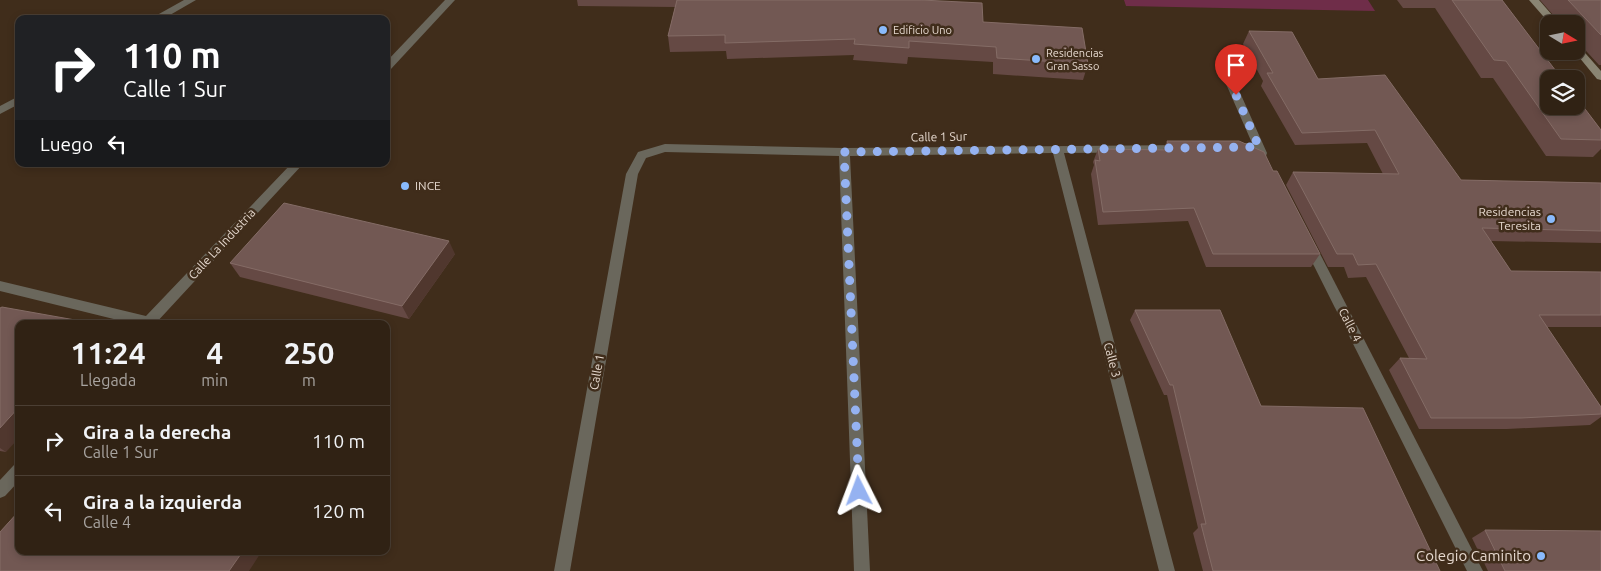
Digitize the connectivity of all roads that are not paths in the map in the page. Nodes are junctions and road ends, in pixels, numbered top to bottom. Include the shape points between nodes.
1 (191, 0) edge
2 (450, 0) edge
3 (1534, 0) edge
4 (163, 15) edge
5 (1547, 15) edge
6 (1585, 58) edge
7 (390, 64) edge
8 (1601, 77) edge
9 (1228, 78) dead end
10 (15, 102) edge
11 (0, 111) edge
12 (1220, 147) edge
13 (1259, 147) junction
14 (1192, 148) edge
15 (1057, 149) junction
16 (844, 152) junction
17 (1268, 164) edge
18 (294, 167) edge
19 (632, 174) joint
20 (1304, 235) edge
21 (0, 286) edge
22 (136, 320) edge
23 (151, 320) edge
24 (15, 474) edge
25 (0, 491) edge
26 (562, 571) edge
27 (862, 571) edge
28 (1166, 571) edge
29 (1474, 571) edge

1 - 4 street
2 - 7 street
3 - 5 street
6 - 8 street
9 - 13 street
10 - 11 street
12 - 13 street
13 - 17 street
14 - 15 street, Calle 1 Sur
15 - 16 street, Calle 1 Sur
15 - 28 street, Calle 3
16 - 19 street, Calle 1 Sur via 665,148 642,155
16 - 27 street
18 - 23 street, Calle La Industria
19 - 26 street, Calle 1
20 - 29 street, Calle 4
21 - 22 street
24 - 25 street

